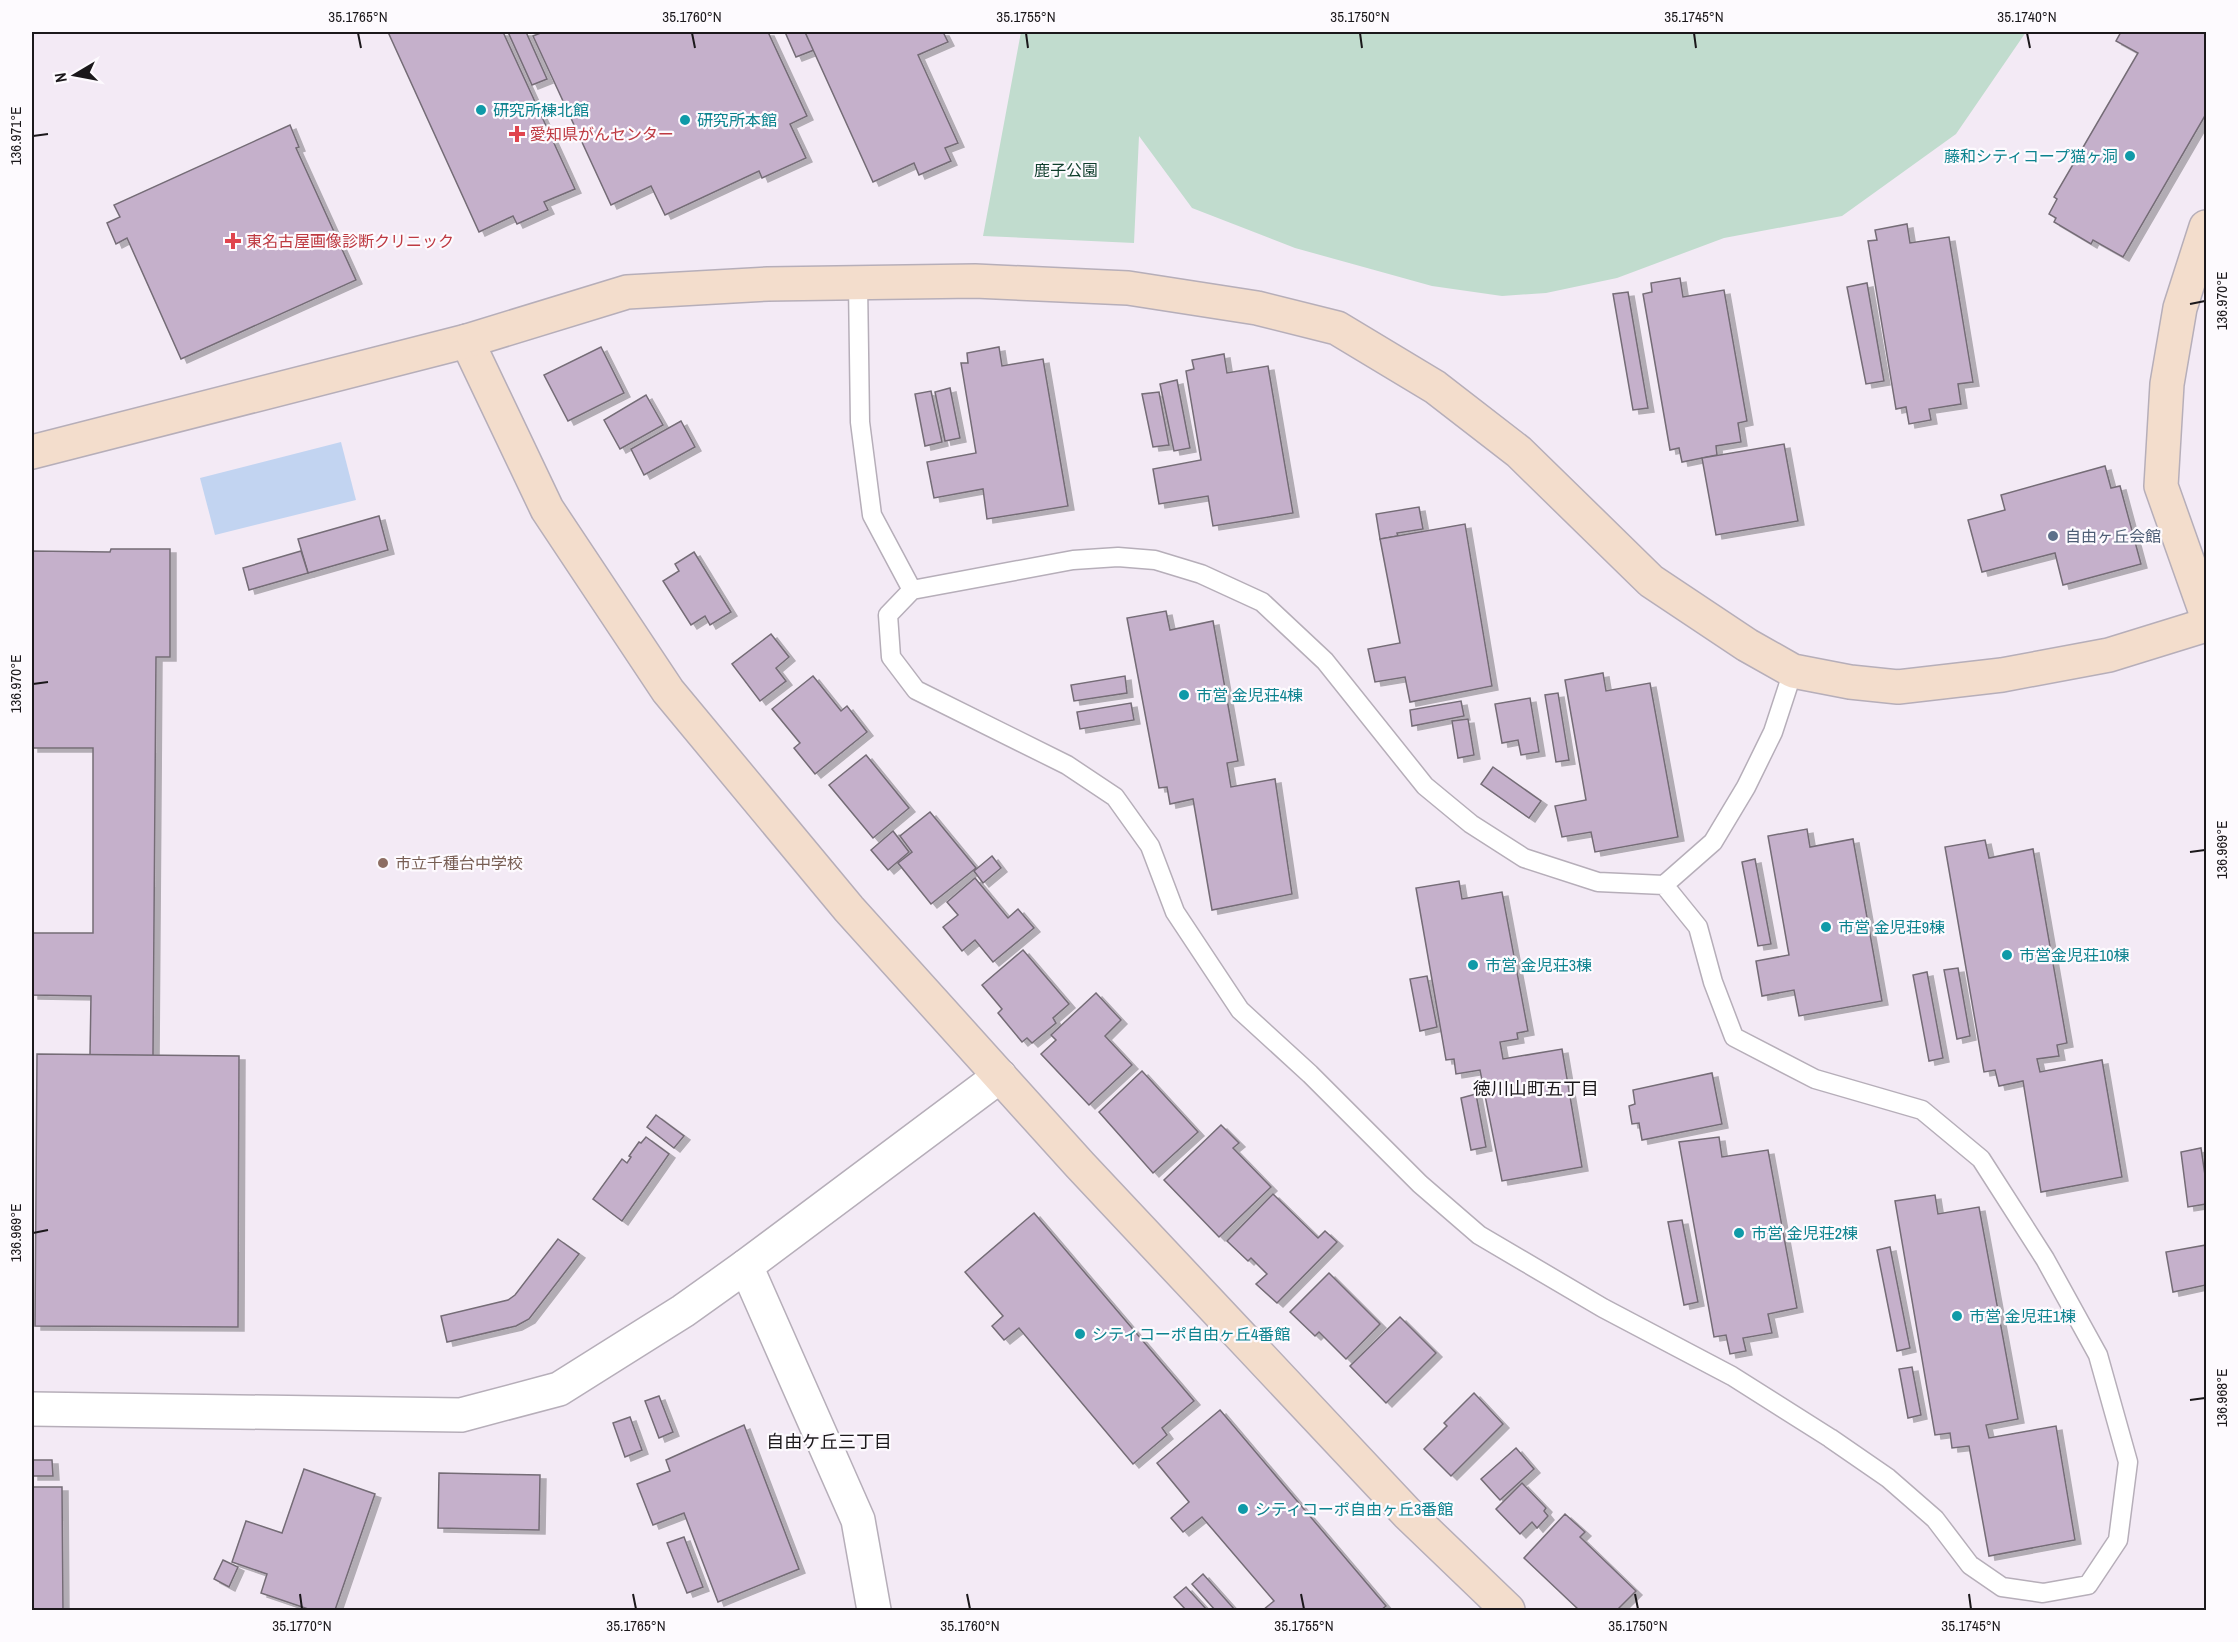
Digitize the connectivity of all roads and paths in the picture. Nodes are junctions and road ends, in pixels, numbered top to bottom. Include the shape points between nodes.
1 (2206, 227) edge
2 (858, 283) junction
3 (467, 341) junction
4 (32, 452) edge
5 (912, 590) junction
6 (2206, 613) edge
7 (2206, 625) edge
8 (1793, 671) junction
9 (1664, 885) junction
10 (1000, 1076) junction
11 (746, 1266) junction
12 (32, 1409) edge
13 (874, 1611) edge
14 (1508, 1611) edge

1 - 6 street via 2180,308 2167,384 2161,486
2 - 3 street via 627,292
2 - 5 lane via 860,422 872,514
2 - 8 street via 975,281 1128,288 1257,308 1337,328 1435,387 1519,452 1651,581
3 - 4 street
3 - 10 street via 547,509 668,691 849,909
5 - 9 lane via 1073,560 1118,556 1155,560 1201,574 1270,609 1325,661 1425,786 1471,824 1534,862 1598,882
5 - 9 lane via 888,615 891,657 916,690 1067,765 1115,797 1150,846 1175,912 1240,1010 1420,1184 1479,1235 1603,1308 1732,1376 1830,1438 1888,1478 1935,1519 1970,1565 2002,1587 2043,1593 2088,1585 2118,1540 2128,1462 2098,1355 2045,1259 1981,1159 1922,1110 1815,1079 1734,1037 1698,927
7 - 8 street via 2109,655 2002,675 1898,687
8 - 9 lane via 1773,732 1719,833
10 - 11 street
10 - 14 street via 1407,1513
11 - 12 street via 559,1389 461,1415
11 - 13 street via 858,1520

